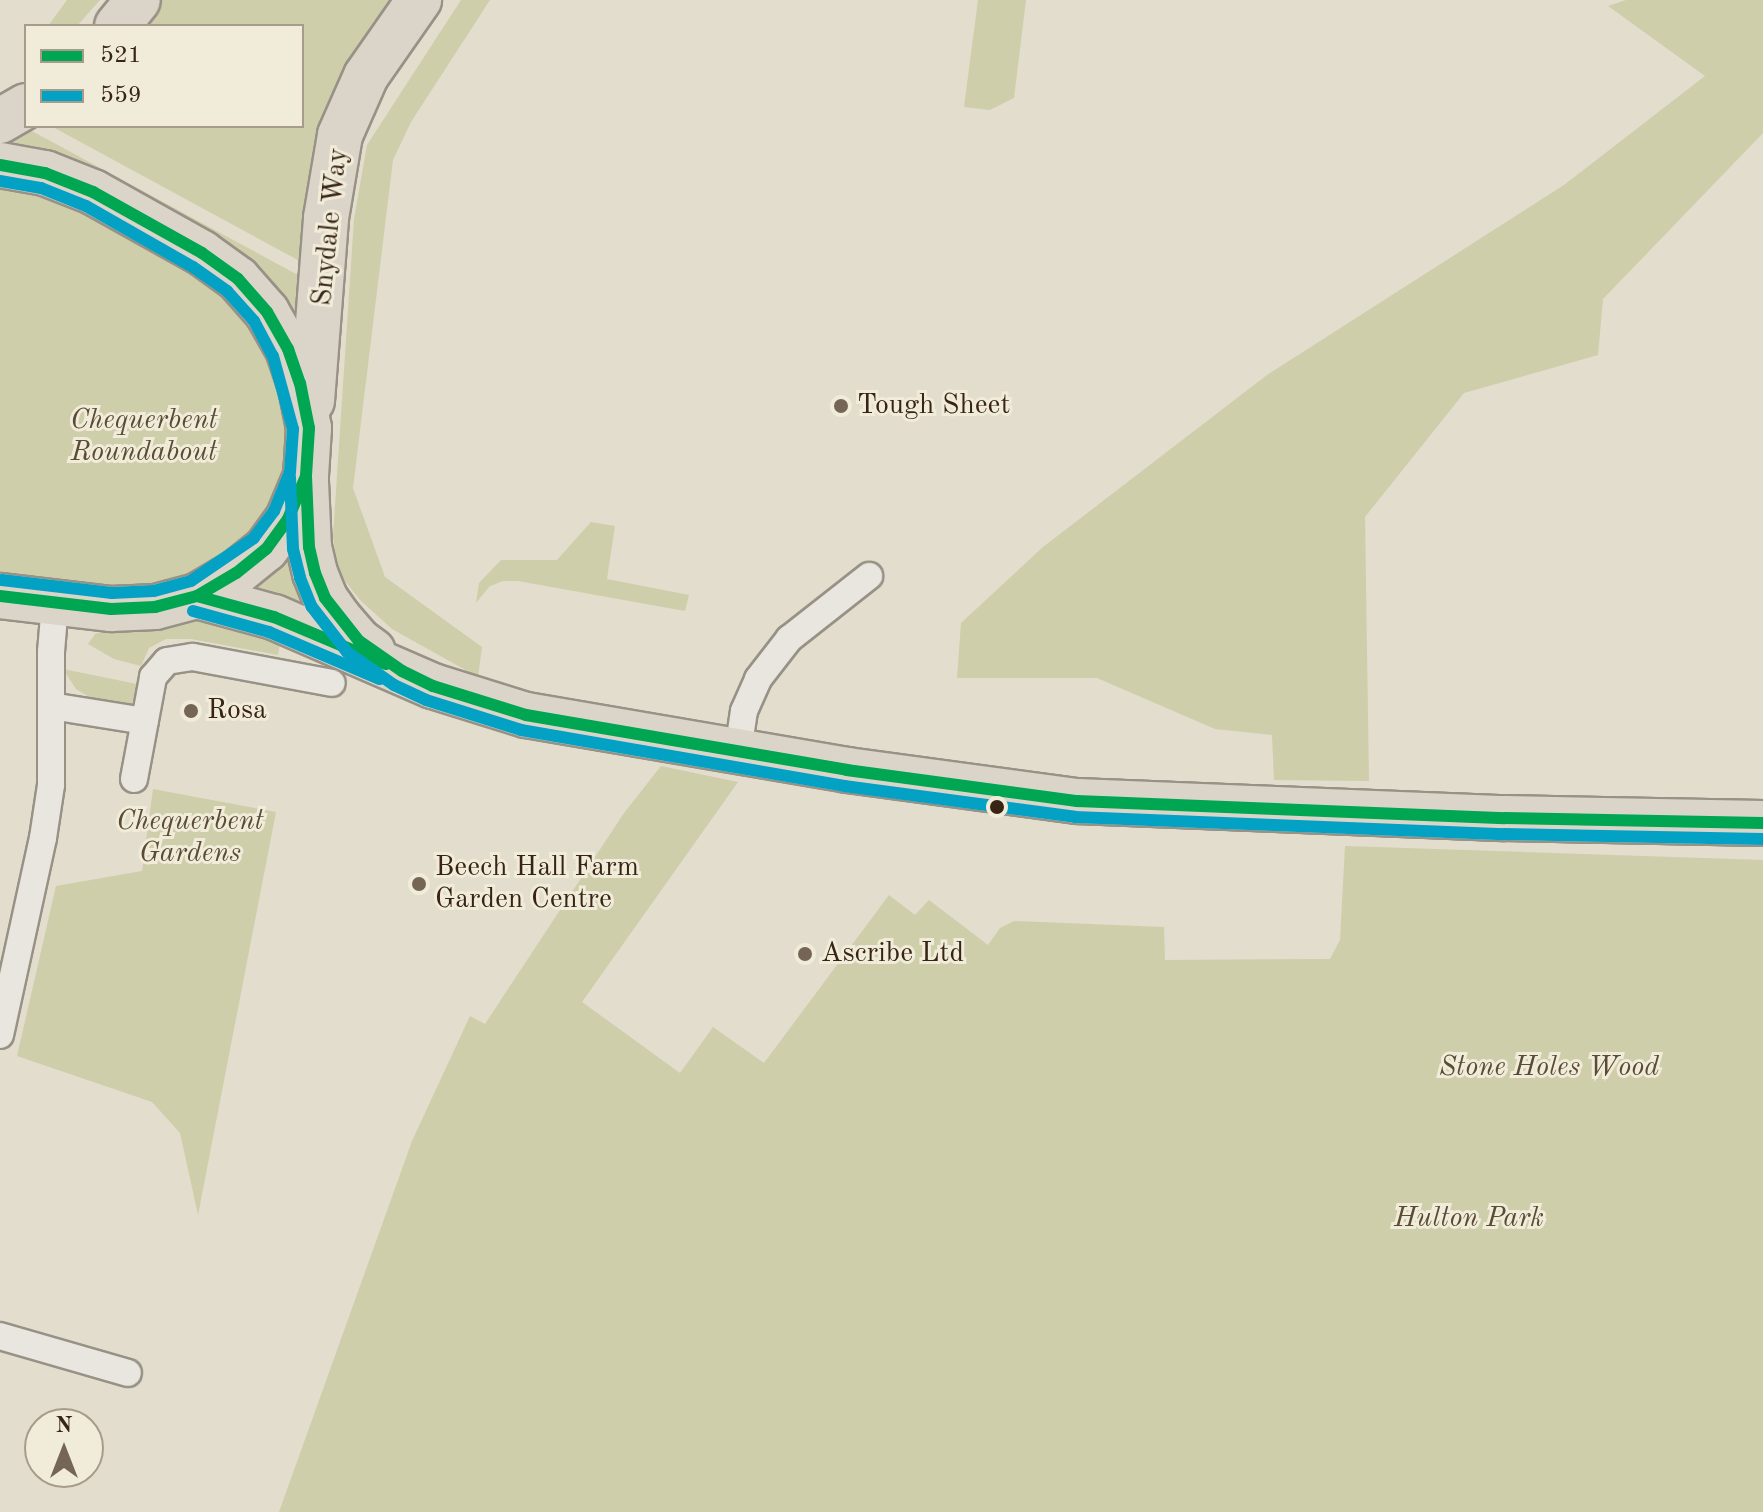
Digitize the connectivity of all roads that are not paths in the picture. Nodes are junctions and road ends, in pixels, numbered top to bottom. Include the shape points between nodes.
1 (138, 0) edge
2 (419, 0) edge
3 (119, 24) edge
4 (24, 107) edge
5 (0, 121) edge
6 (0, 165) edge
7 (309, 428) junction
8 (306, 476) junction
9 (869, 576) dead end
10 (0, 596) edge
11 (197, 596) junction
12 (55, 603) junction
13 (402, 671) junction
14 (332, 683) dead end
15 (51, 706) junction
16 (145, 721) junction
17 (738, 751) junction
18 (134, 779) dead end
19 (1763, 823) edge
20 (0, 1035) edge
21 (0, 1336) edge
22 (128, 1373) dead end

1 - 3 highway
2 - 7 highway, Snydale Way via 366,76 340,135 326,218
4 - 5 highway
6 - 7 highway via 45,173 93,192 238,279 267,312 288,349
7 - 8 highway
8 - 11 highway via 288,519 266,549
8 - 13 highway via 309,547 325,598 359,641
9 - 17 street via 789,639 766,669 744,711
10 - 12 highway
11 - 12 highway via 155,607
11 - 13 highway via 274,617
12 - 15 street
13 - 17 highway via 526,715
14 - 16 street via 179,657 158,668
15 - 16 street
15 - 20 street via 51,785 43,838
16 - 18 street
17 - 19 highway via 1077,801
21 - 22 street

